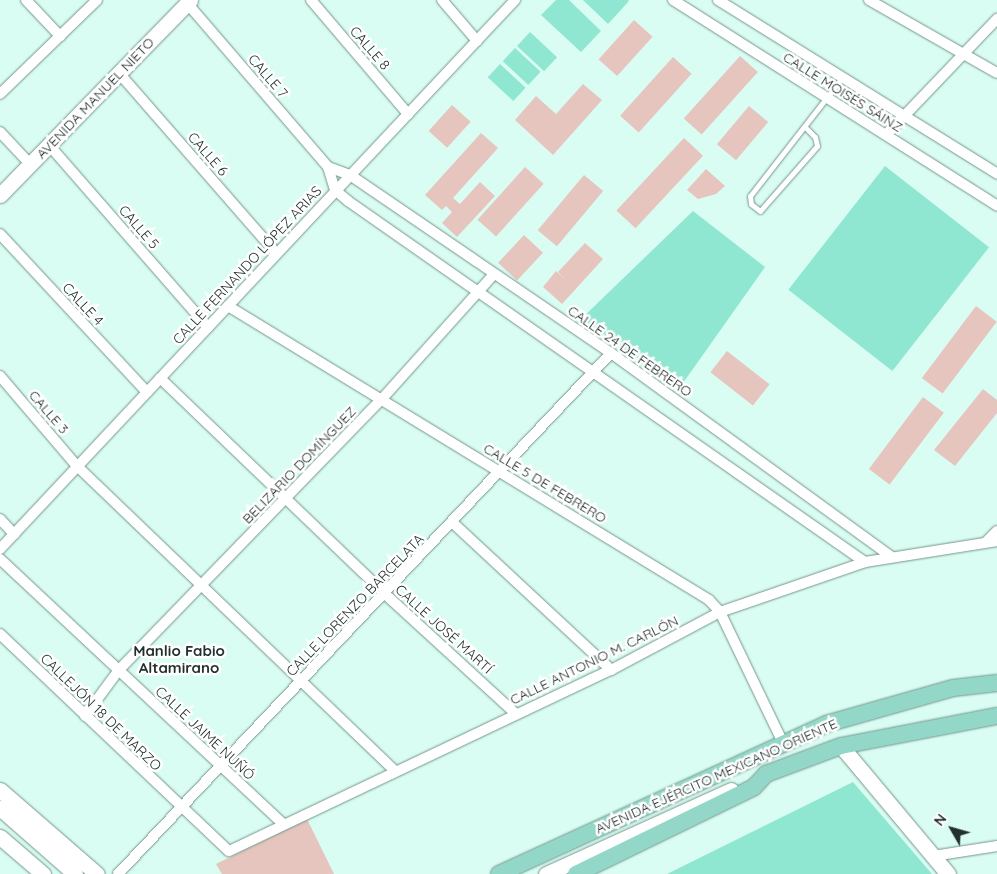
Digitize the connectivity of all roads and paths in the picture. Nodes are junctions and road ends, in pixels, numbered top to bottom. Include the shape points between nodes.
1 (26, 0) edge
2 (97, 0) edge
3 (310, 0) edge
4 (442, 0) edge
5 (515, 0) edge
6 (673, 0) edge
7 (718, 0) edge
8 (869, 0) edge
9 (189, 1) edge
10 (997, 19) edge
11 (60, 36) junction
12 (477, 41) junction
13 (965, 54) junction
14 (119, 73) junction
15 (997, 73) edge
16 (843, 77) junction
17 (0, 94) edge
18 (828, 98) junction
19 (408, 114) junction
20 (906, 116) junction
21 (805, 127) junction
22 (1, 135) edge
23 (886, 135) junction
24 (49, 145) junction
25 (30, 164) junction
26 (328, 167) junction
27 (350, 174) junction
28 (997, 174) edge
29 (336, 190) junction
30 (0, 195) edge
31 (997, 206) edge
32 (0, 234) edge
33 (276, 253) junction
34 (494, 274) junction
35 (479, 293) junction
36 (228, 306) junction
37 (208, 327) junction
38 (611, 353) junction
39 (594, 374) junction
40 (0, 376) edge
41 (160, 378) junction
42 (146, 392) junction
43 (381, 400) junction
44 (77, 466) junction
45 (502, 473) junction
46 (284, 499) junction
47 (0, 519) edge
48 (453, 523) junction
49 (997, 530) edge
50 (14, 534) junction
51 (992, 541) edge
52 (0, 549) edge
53 (890, 556) junction
54 (0, 559) edge
55 (865, 562) junction
56 (202, 587) junction
57 (385, 594) junction
58 (720, 612) junction
59 (0, 634) edge
60 (611, 670) junction
61 (118, 671) junction
62 (301, 682) junction
63 (997, 683) edge
64 (515, 713) junction
65 (85, 716) junction
66 (997, 716) edge
67 (783, 744) junction
68 (840, 746) junction
69 (221, 769) junction
70 (394, 770) junction
71 (766, 774) junction
72 (0, 790) edge
73 (0, 808) edge
74 (182, 810) junction
75 (282, 824) junction
76 (0, 837) edge
77 (997, 846) edge
78 (229, 852) joint
79 (933, 856) junction
80 (43, 874) edge
81 (75, 874) edge
82 (97, 874) edge
83 (118, 874) edge
84 (499, 874) edge
85 (546, 874) edge
86 (576, 874) edge
87 (948, 874) edge

1 - 11 street
2 - 11 street
3 - 19 street, CALLE 8
4 - 12 street
5 - 12 street, CALLE FERNANDO LÓPEZ ARIAS
6 - 18 street, CALLE MOISÉS SÁINZ
7 - 16 street, CALLE MOISÉS SÁINZ
8 - 13 street
9 - 14 main road, AVENIDA MANUEL NIETO
9 - 26 street, CALLE 7
10 - 13 street
11 - 17 street
12 - 19 street, CALLE FERNANDO LÓPEZ ARIAS
13 - 15 street
13 - 20 street
14 - 24 main road, AVENIDA MANUEL NIETO
14 - 33 street, CALLE 6
16 - 18 lane
16 - 20 street, CALLE MOISÉS SÁINZ
18 - 21 lane
18 - 23 street, CALLE MOISÉS SÁINZ
19 - 27 street, CALLE FERNANDO LÓPEZ ARIAS
20 - 23 street
20 - 28 street, CALLE MOISÉS SÁINZ
21 - 21 lane via 750,196 751,204 760,212 817,146 815,137
22 - 25 street
23 - 31 street, CALLE MOISÉS SÁINZ
24 - 25 main road, AVENIDA MANUEL NIETO
24 - 37 street, CALLE 5
25 - 30 main road, AVENIDA MANUEL NIETO
26 - 27 street
26 - 29 street, CALLE 7
27 - 29 street, CALLE FERNANDO LÓPEZ ARIAS
27 - 34 street, CALLE 24 DE FEBRERO
29 - 33 street, CALLE FERNANDO LÓPEZ ARIAS
29 - 35 street
32 - 42 street, CALLE 4
33 - 36 street, CALLE FERNANDO LÓPEZ ARIAS
34 - 35 street, BELIZARIO DOMÍNGUEZ
34 - 38 street, CALLE 24 DE FEBRERO
35 - 39 street
35 - 43 street, BELIZARIO DOMÍNGUEZ
36 - 37 street, CALLE FERNANDO LÓPEZ ARIAS
36 - 43 street, CALLE 5 DE FEBRERO
37 - 41 street, CALLE FERNANDO LÓPEZ ARIAS
38 - 39 street, CALLE LORENZO BARCELATA
38 - 53 street, CALLE 24 DE FEBRERO
39 - 45 street, CALLE LORENZO BARCELATA
39 - 55 street
40 - 44 street, CALLE 3
41 - 42 street, CALLE FERNANDO LÓPEZ ARIAS
41 - 46 street, CALLE JOSÉ MARTÍ
42 - 44 street, CALLE FERNANDO LÓPEZ ARIAS
43 - 45 street, CALLE 5 DE FEBRERO
43 - 46 street, BELIZARIO DOMÍNGUEZ
44 - 50 street, CALLE FERNANDO LÓPEZ ARIAS
44 - 56 street, CALLE 3
45 - 48 street, CALLE LORENZO BARCELATA
45 - 58 street, CALLE 5 DE FEBRERO via 694,588
46 - 56 street, BELIZARIO DOMÍNGUEZ
46 - 57 street, CALLE JOSÉ MARTÍ
47 - 50 street
48 - 57 street, CALLE LORENZO BARCELATA
48 - 60 street
49 - 51 street, CALLE ANTONIO M. CARLÓN
50 - 52 street, CALLE FERNANDO LÓPEZ ARIAS
51 - 53 street, CALLE ANTONIO M. CARLÓN
53 - 55 street, CALLE ANTONIO M. CARLÓN
54 - 61 street, CALLE JAIME NUÑÓ
55 - 58 street, CALLE ANTONIO M. CARLÓN
56 - 61 street, BELIZARIO DOMÍNGUEZ
56 - 62 street, CALLE 3
57 - 62 street, CALLE LORENZO BARCELATA
57 - 64 street, CALLE JOSÉ MARTÍ
58 - 60 street, CALLE ANTONIO M. CARLÓN
58 - 67 street, CALLE 5 DE FEBRERO
59 - 65 street, CALLEJÓN 18 DE MARZO
60 - 64 street, CALLE ANTONIO M. CARLÓN
61 - 65 street, BELIZARIO DOMÍNGUEZ
61 - 69 street, CALLE JAIME NUÑÓ
62 - 69 street, CALLE LORENZO BARCELATA
62 - 70 street, CALLE 3
63 - 67 main road, AVENIDA EJÉRCITO MEXICANO ORIENTE via 953,688 898,702 826,724
64 - 70 street, CALLE ANTONIO M. CARLÓN
65 - 74 street, CALLEJÓN 18 DE MARZO
66 - 68 main road, AVENIDA EJÉRCITO MEXICANO ORIENTE
67 - 84 main road, AVENIDA EJÉRCITO MEXICANO ORIENTE
68 - 71 main road, AVENIDA EJÉRCITO MEXICANO ORIENTE
68 - 79 main road
69 - 74 street, CALLE LORENZO BARCELATA
69 - 75 street, CALLE JAIME NUÑÓ
70 - 75 street, CALLE ANTONIO M. CARLÓN
71 - 85 main road, AVENIDA EJÉRCITO MEXICANO ORIENTE
71 - 86 main road, AVENIDA EJÉRCITO MEXICANO ORIENTE via 754,788
72 - 82 main road
73 - 81 main road
74 - 78 street, CALLEJÓN 18 DE MARZO
74 - 83 street, CALLE LORENZO BARCELATA
75 - 78 street, CALLE ANTONIO M. CARLÓN
76 - 80 main road
77 - 79 street
79 - 87 main road

